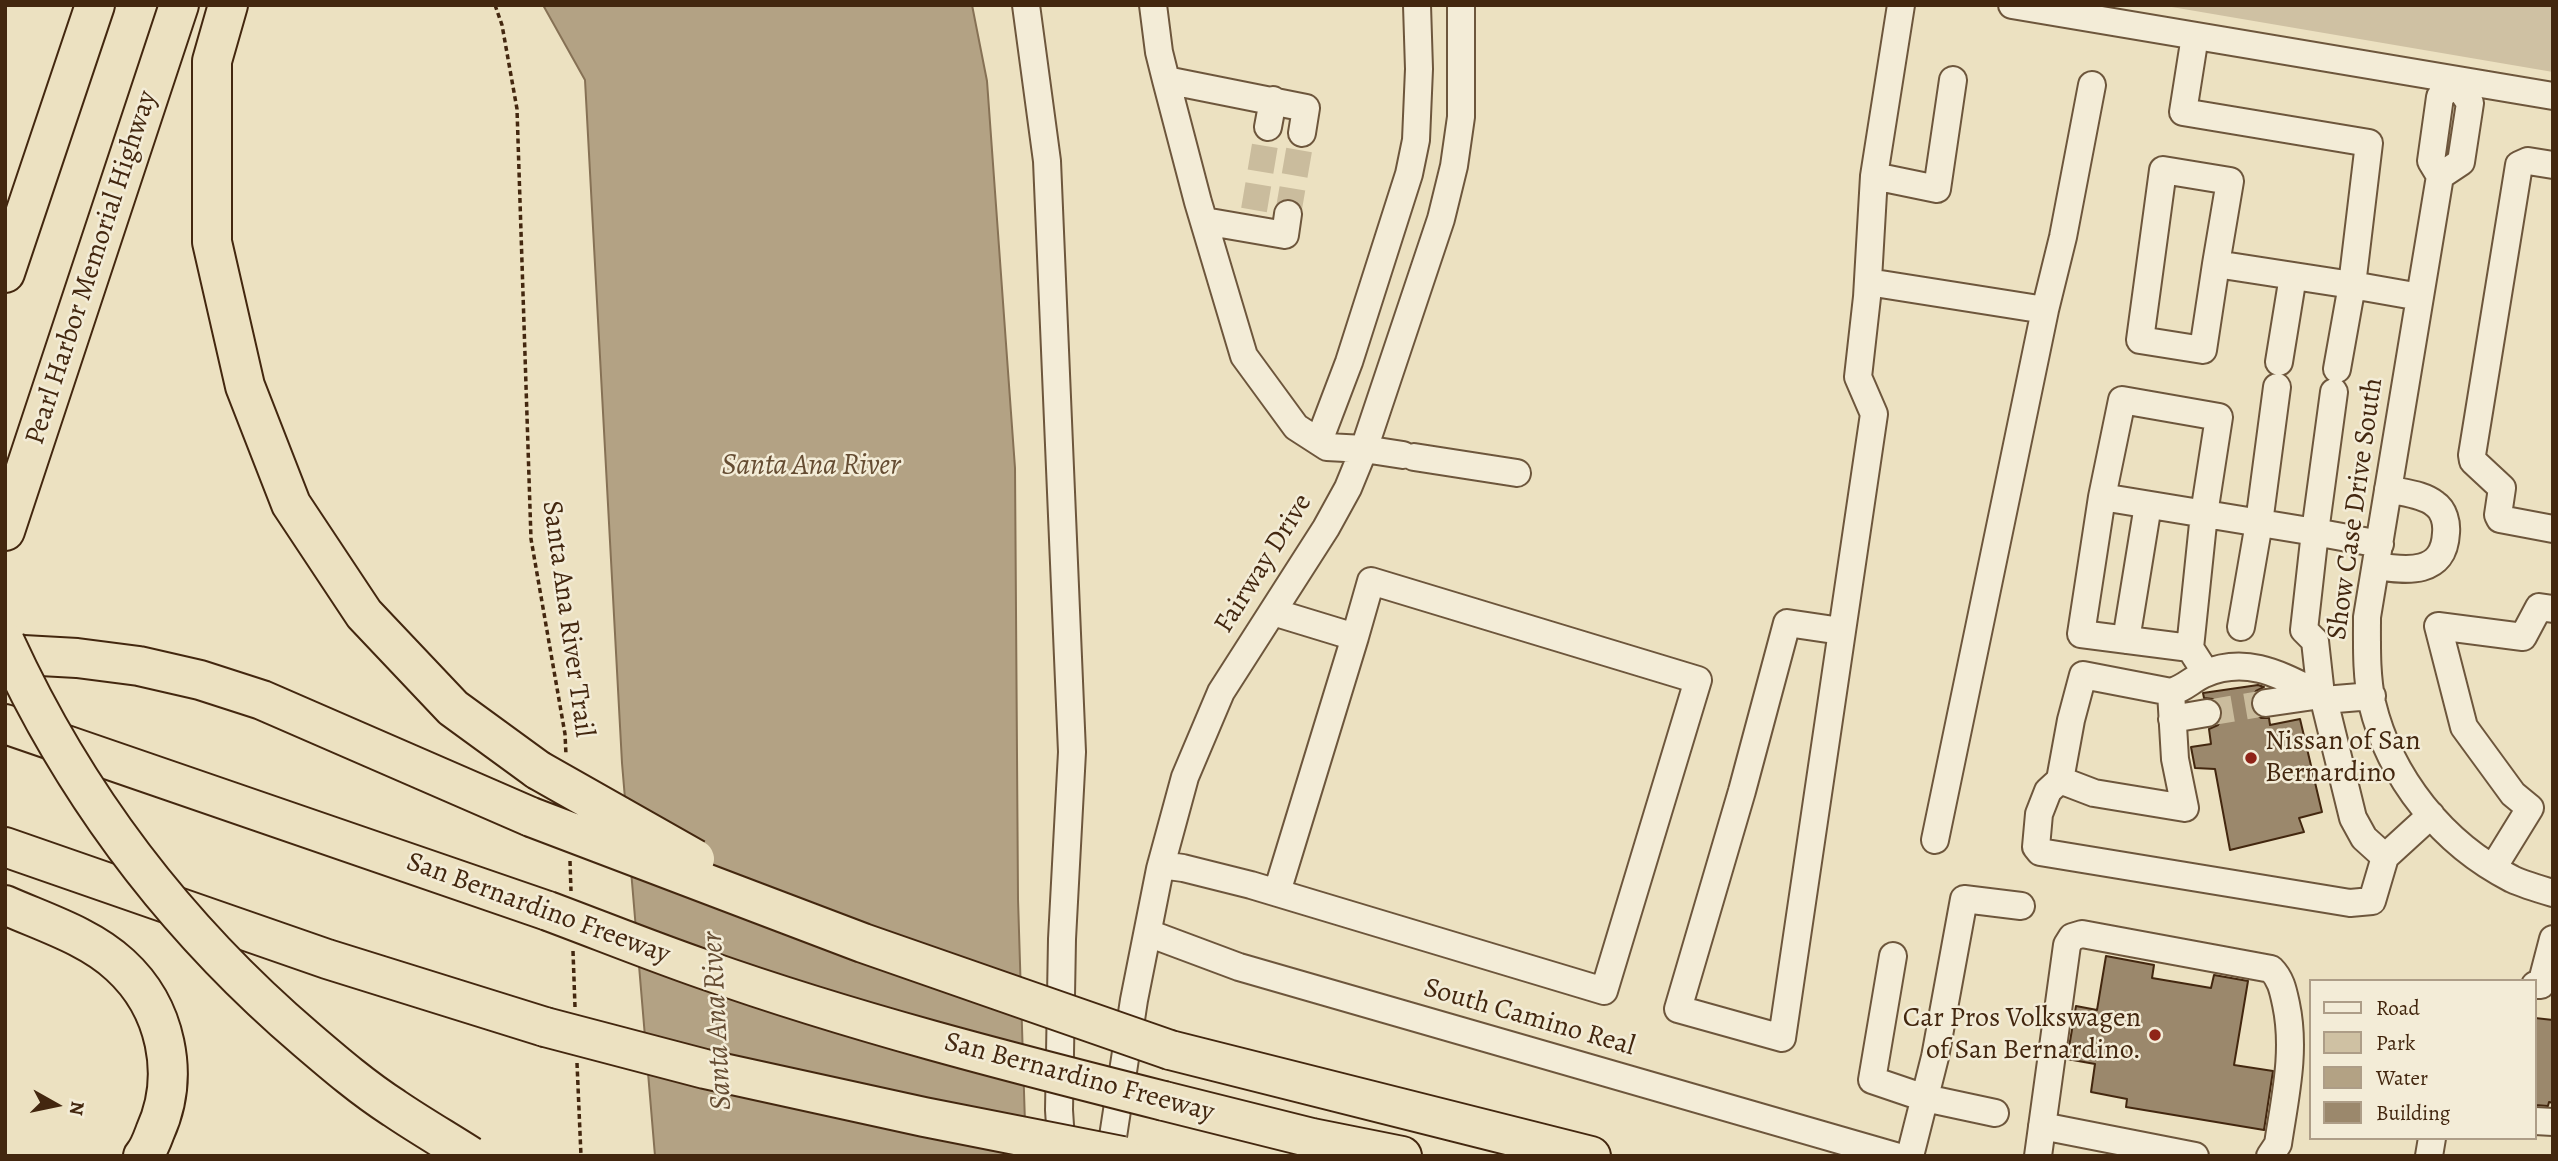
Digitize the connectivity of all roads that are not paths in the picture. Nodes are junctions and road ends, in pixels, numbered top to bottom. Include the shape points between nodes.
1 (95, 5) edge
2 (178, 5) edge
3 (228, 5) edge
4 (1027, 5) edge
5 (1153, 5) edge
6 (1417, 5) edge
7 (1461, 5) edge
8 (1901, 5) edge
9 (2012, 5) edge
10 (2195, 36) junction
11 (1166, 80) junction
12 (1953, 80) dead end
13 (2455, 81) junction
14 (2092, 85) dead end
15 (2553, 96) edge
16 (1273, 100) junction
17 (1268, 127) tunnel mouth
18 (1302, 133) tunnel mouth
19 (2553, 165) edge
20 (1874, 176) junction
21 (1288, 214) tunnel mouth
22 (1204, 221) junction
23 (2216, 264) junction
24 (5, 273) edge
25 (2293, 276) junction
26 (1868, 282) junction
27 (2352, 285) junction
28 (2420, 297) junction
29 (2045, 310) junction
30 (1319, 441) junction
31 (1364, 449) junction
32 (1517, 474) dead end
33 (2388, 489) junction
34 (2102, 497) junction
35 (2148, 505) junction
36 (2204, 514) junction
37 (2259, 523) junction
38 (2553, 529) edge
39 (5, 531) edge
40 (2315, 532) junction
41 (2378, 555) junction
42 (2553, 610) edge
43 (1273, 612) junction
44 (2241, 627) dead end
45 (1841, 631) junction
46 (1355, 638) junction
47 (2126, 640) junction
48 (5, 642) edge
49 (2190, 648) junction
50 (5, 654) edge
51 (2206, 673) junction
52 (2171, 692) junction
53 (2372, 696) junction
54 (2323, 698) junction
55 (2266, 703) tunnel mouth
56 (2207, 713) tunnel mouth
57 (2172, 719) junction
58 (11, 726) edge
59 (2060, 780) junction
60 (2541, 812) edge
61 (2431, 816) junction
62 (1935, 840) dead end
63 (5, 847) edge
64 (2385, 857) junction
65 (1161, 865) junction
66 (2493, 868) junction
67 (1277, 892) junction
68 (2553, 893) edge
69 (5, 905) edge
70 (2021, 906) dead end
71 (1148, 933) junction
72 (2553, 939) edge
73 (863, 943) junction
74 (1893, 956) dead end
75 (2543, 987) edge
76 (1924, 1098) junction
77 (1995, 1114) dead end
78 (2042, 1126) junction
79 (143, 1156) edge
80 (471, 1156) edge
81 (1062, 1156) edge
82 (1111, 1156) edge
83 (1122, 1156) edge
84 (1402, 1156) edge
85 (1591, 1156) edge
86 (1895, 1156) edge
87 (1910, 1156) edge
88 (2038, 1156) edge
89 (2195, 1156) edge
90 (2270, 1156) edge

1 - 24 highway
2 - 39 highway, Pearl Harbor Memorial Highway
3 - 73 highway, bridge via 212,61 212,242 245,386 291,504 364,614 453,708 694,859
4 - 81 street via 1047,161 1072,752 1062,939
5 - 11 street
6 - 30 street via 1416,140 1409,173
7 - 31 street, Fairway Drive via 1461,117 1454,166 1441,219
8 - 20 street
9 - 10 street
10 - 13 street
10 - 27 street via 2183,112 2369,143
11 - 16 street
11 - 22 street
12 - 20 street via 1937,189
13 - 15 street
13 - 28 street, Show Case Drive South via 2470,103 2461,162 2440,176
14 - 29 street
16 - 17 street
16 - 18 street via 1306,108
19 - 38 street via 2528,161 2519,165 2472,455 2502,488 2500,519
20 - 26 street
21 - 22 street via 1285,235 1252,219
22 - 30 street via 1244,356 1296,427
23 - 23 street via 2230,181 2163,170 2140,340 2203,350
23 - 25 street
25 - 27 street
25 - 37 street
26 - 29 street
26 - 45 street via 1858,377 1874,414
27 - 28 street
27 - 40 street
28 - 33 street, Show Case Drive South
29 - 62 street
30 - 31 street via 1327,447
31 - 32 street
31 - 43 street, Fairway Drive via 1326,528
33 - 41 street, Show Case Drive South
33 - 41 street via 2435,504 2444,515 2445,544 2427,566 2406,571
34 - 35 street
34 - 36 street via 2122,400 2219,417
34 - 47 street via 2081,634
35 - 36 street
35 - 47 street
36 - 37 street
36 - 49 street
37 - 40 street
37 - 44 street
40 - 41 street
40 - 54 street via 2304,630 2315,640
41 - 53 street, Show Case Drive South via 2367,617
42 - 60 street via 2539,607 2523,637 2438,626 2464,727 2513,794
43 - 46 street
43 - 65 street, Fairway Drive via 1221,692 1185,777
45 - 45 street via 1782,1038 1678,1009 1787,623
46 - 67 street
46 - 67 street via 1371,581 1698,680 1604,991
47 - 49 street
48 - 80 highway, bridge via 70,766 136,863 202,940 275,1013 340,1068 393,1108
49 - 51 street
50 - 73 highway, bridge via 139,666 262,700 531,817
51 - 52 street
51 - 54 street via 2232,667 2269,670
52 - 57 street
52 - 59 street via 2083,675
53 - 54 street
53 - 61 street, Show Case Drive South via 2396,767
54 - 55 street
54 - 64 street via 2353,818 2364,838
56 - 57 street
57 - 59 street via 2185,808 2094,793
58 - 84 highway, San Bernardino Freeway, bridge via 559,906 703,970 842,1013 1164,1101
59 - 64 street via 2048,791 2039,814 2036,847 2040,852 2350,903 2372,901
60 - 66 street
61 - 64 street
61 - 66 street, Show Case Drive South
63 - 83 highway, bridge via 327,958 560,1020 705,1069
65 - 67 street
65 - 71 street, Fairway Drive
66 - 68 street, Show Case Drive South via 2515,881
69 - 79 highway via 88,942 119,964 143,990 163,1035 169,1089
70 - 76 street via 1964,899
71 - 82 street, Fairway Drive
71 - 86 street, South Camino Real via 1239,967
72 - 75 street
73 - 85 highway, bridge via 1170,1050
74 - 76 street via 1872,1080
76 - 77 street
76 - 87 street
78 - 88 street
78 - 89 street
78 - 90 street via 2067,945 2081,934 2271,969 2277,974 2291,1051 2278,1144

